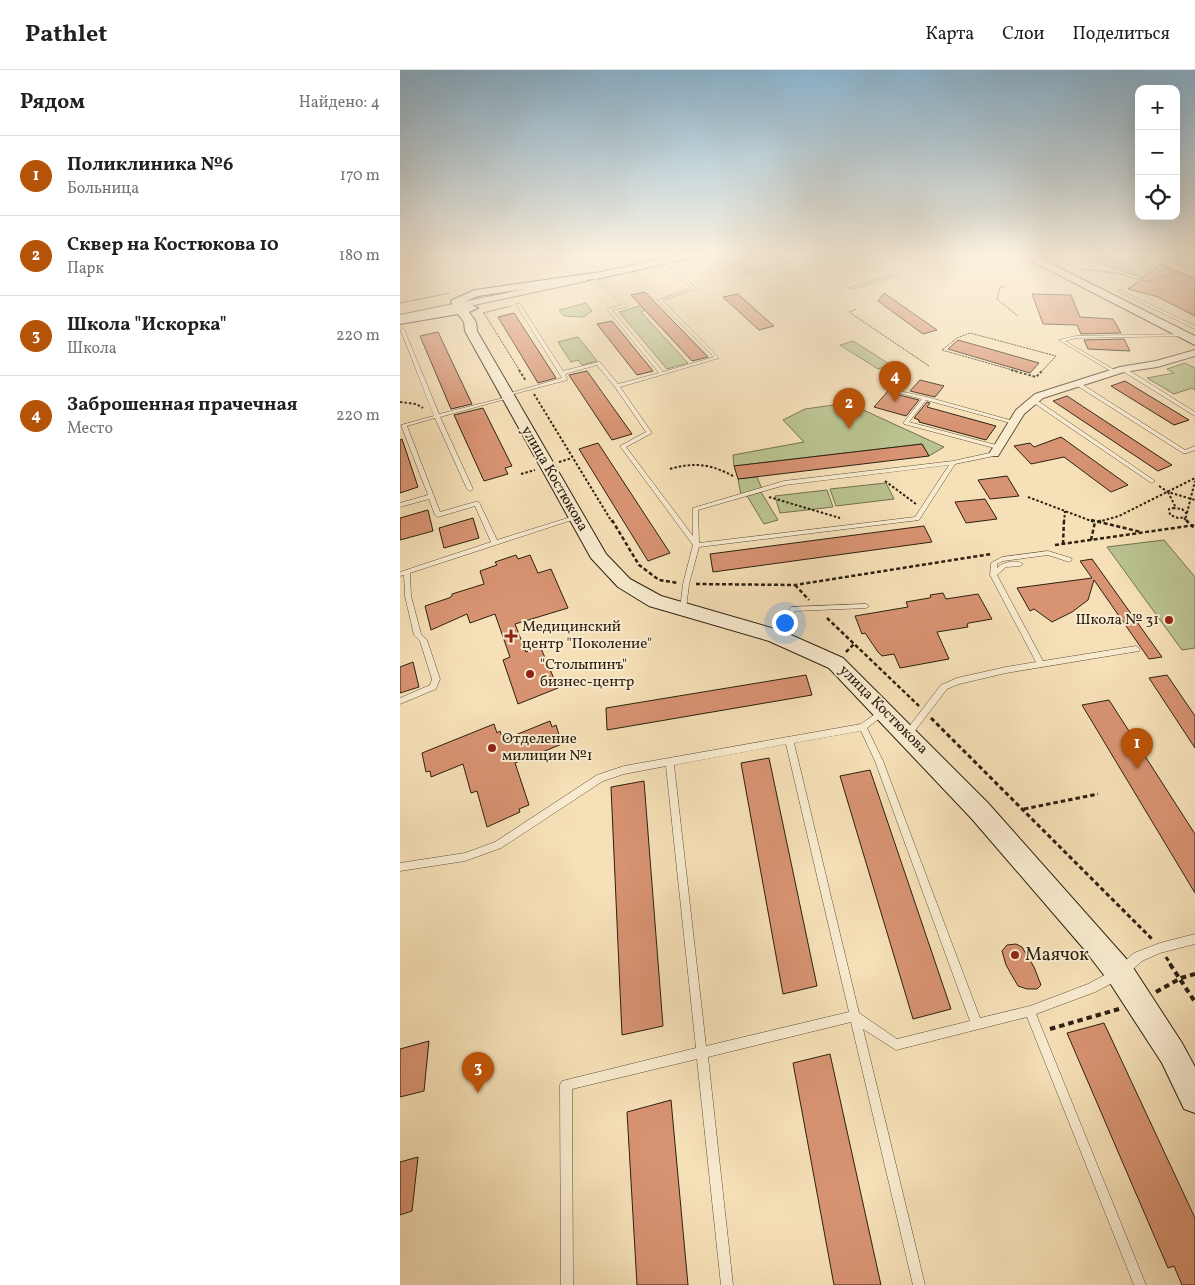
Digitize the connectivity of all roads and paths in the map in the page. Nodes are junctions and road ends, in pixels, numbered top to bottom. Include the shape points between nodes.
1 (431, 310) edge
2 (445, 310) edge
3 (457, 310) edge
4 (522, 310) edge
5 (610, 310) edge
6 (669, 310) edge
7 (854, 310) edge
8 (1010, 310) edge
9 (1132, 310) edge
10 (1158, 310) edge
11 (484, 313) dead end
12 (400, 314) edge
13 (1018, 316) dead end
14 (1173, 317) junction
15 (401, 322) edge
16 (1156, 322) junction
17 (1195, 328) edge
18 (1183, 335) junction
19 (1195, 341) edge
20 (946, 347) joint
21 (1195, 353) edge
22 (928, 366) dead end
23 (1119, 371) junction
24 (562, 373) junction
25 (662, 373) junction
26 (1078, 384) junction
27 (617, 386) junction
28 (531, 388) junction
29 (901, 392) dead end
30 (507, 397) junction
31 (925, 398) junction
32 (1033, 400) junction
33 (400, 402) edge
34 (1195, 414) edge
35 (437, 416) junction
36 (1014, 422) junction
37 (1195, 448) edge
38 (996, 451) junction
39 (953, 463) junction
40 (541, 468) dead end
41 (670, 469) dead end
42 (870, 473) junction
43 (521, 474) dead end
44 (733, 476) dead end
45 (1195, 479) edge
46 (1152, 481) dead end
47 (470, 489) dead end
48 (754, 492) junction
49 (1168, 492) junction
50 (431, 496) junction
51 (1028, 497) dead end
52 (1190, 498) junction
53 (1195, 500) edge
54 (400, 505) edge
55 (1176, 508) junction
56 (923, 509) junction
57 (1064, 510) junction
58 (1187, 514) junction
59 (576, 517) junction
60 (1184, 518) junction
61 (1095, 522) junction
62 (862, 525) junction
63 (1193, 525) edge
64 (1195, 529) edge
65 (1143, 532) junction
66 (1091, 540) junction
67 (495, 543) junction
68 (1063, 544) junction
69 (696, 545) junction
70 (1054, 545) dead end
71 (999, 553) dead end
72 (1069, 560) dead end
73 (1020, 564) dead end
74 (404, 573) edge
75 (993, 575) junction
76 (686, 584) junction
77 (866, 606) dead end
78 (683, 610) junction
79 (845, 634) dead end
80 (775, 636) junction
81 (1136, 649) dead end
82 (1042, 665) junction
83 (400, 701) edge
84 (883, 711) junction
85 (925, 712) junction
86 (864, 728) junction
87 (907, 734) junction
88 (789, 741) junction
89 (670, 762) junction
90 (1098, 794) dead end
91 (1024, 809) junction
92 (400, 867) edge
93 (1195, 939) edge
94 (1160, 948) junction
95 (1120, 973) junction
96 (1195, 974) edge
97 (1181, 978) junction
98 (1138, 1002) junction
99 (1195, 1002) edge
100 (1030, 1011) junction
101 (854, 1016) junction
102 (977, 1026) junction
103 (1039, 1033) junction
104 (701, 1052) junction
105 (1195, 1098) edge
106 (567, 1285) edge
107 (727, 1285) edge
108 (919, 1285) edge
109 (1140, 1285) edge

1 - 12 street
2 - 15 main road
3 - 30 main road, улица Костюкова via 457,319 462,327 471,331
4 - 24 lane
5 - 25 lane
6 - 25 lane via 717,358
7 - 22 path via 849,312
8 - 13 path
9 - 16 main road
10 - 14 lane
11 - 28 path
14 - 16 lane
14 - 17 lane
15 - 35 lane
16 - 18 main road
18 - 19 main road
18 - 23 lane via 1061,340
20 - 20 path via 942,350 1036,377 1056,356 970,333
21 - 23 street
23 - 26 street
23 - 34 lane
24 - 27 lane via 598,363
24 - 28 lane via 566,379
25 - 27 lane
26 - 32 street
26 - 37 lane via 1185,452
27 - 69 lane via 649,433 623,446
28 - 30 lane
28 - 76 path via 639,565 659,580
29 - 31 lane
30 - 35 lane
30 - 59 main road, улица Костюкова
31 - 36 lane
31 - 38 lane via 906,423
32 - 36 street
32 - 46 lane
33 - 35 path via 416,404
35 - 47 lane
35 - 50 lane via 404,425
36 - 38 street
38 - 39 lane
39 - 42 lane
39 - 56 lane
40 - 43 path
41 - 44 path via 687,463 718,467
42 - 48 lane via 784,483
42 - 56 path via 891,484
45 - 49 path
45 - 52 path
48 - 62 path
48 - 69 lane via 695,509
49 - 52 path
49 - 55 path
49 - 61 path via 1119,516
50 - 54 lane
50 - 67 lane via 438,515 477,503
51 - 57 path
52 - 53 path
52 - 58 path
55 - 58 path
55 - 60 path via 1169,509 1170,515
56 - 62 lane via 917,519
57 - 61 path
57 - 68 path
58 - 60 path
59 - 67 lane
59 - 78 main road, улица Костюкова via 600,558 624,583 655,601
60 - 63 path
61 - 65 path
61 - 66 path
62 - 69 lane
63 - 64 path
63 - 65 path
65 - 66 path
66 - 68 path
67 - 74 lane
68 - 70 path
69 - 76 lane
71 - 76 path via 795,584
72 - 75 lane via 1048,553 1002,559 994,563
73 - 75 lane via 1004,565
74 - 83 lane via 418,635 423,640 436,679 432,687
75 - 82 lane
76 - 78 lane
77 - 80 lane via 793,609
78 - 80 main road, улица Костюкова
79 - 85 path
80 - 84 main road, улица Костюкова via 836,663
81 - 82 lane
82 - 85 lane via 957,681 944,687
84 - 86 lane
84 - 87 main road, улица Костюкова
85 - 87 lane
85 - 91 path
86 - 88 lane
86 - 102 lane
87 - 95 main road, улица Костюкова via 980,811
88 - 89 lane
88 - 101 lane
89 - 92 lane via 600,778 498,845 465,857
89 - 104 lane
90 - 91 path
91 - 94 path
93 - 94 lane
94 - 95 lane via 1138,957
94 - 97 path
95 - 98 main road, улица Костюкова
95 - 100 lane via 1091,988
96 - 97 path
97 - 98 path
97 - 99 path
98 - 103 path
98 - 105 main road, улица Костюкова via 1172,1053
100 - 102 lane
100 - 103 lane
101 - 102 lane via 896,1045
101 - 104 lane
101 - 108 lane
103 - 109 lane
104 - 106 lane via 566,1085
104 - 107 lane

